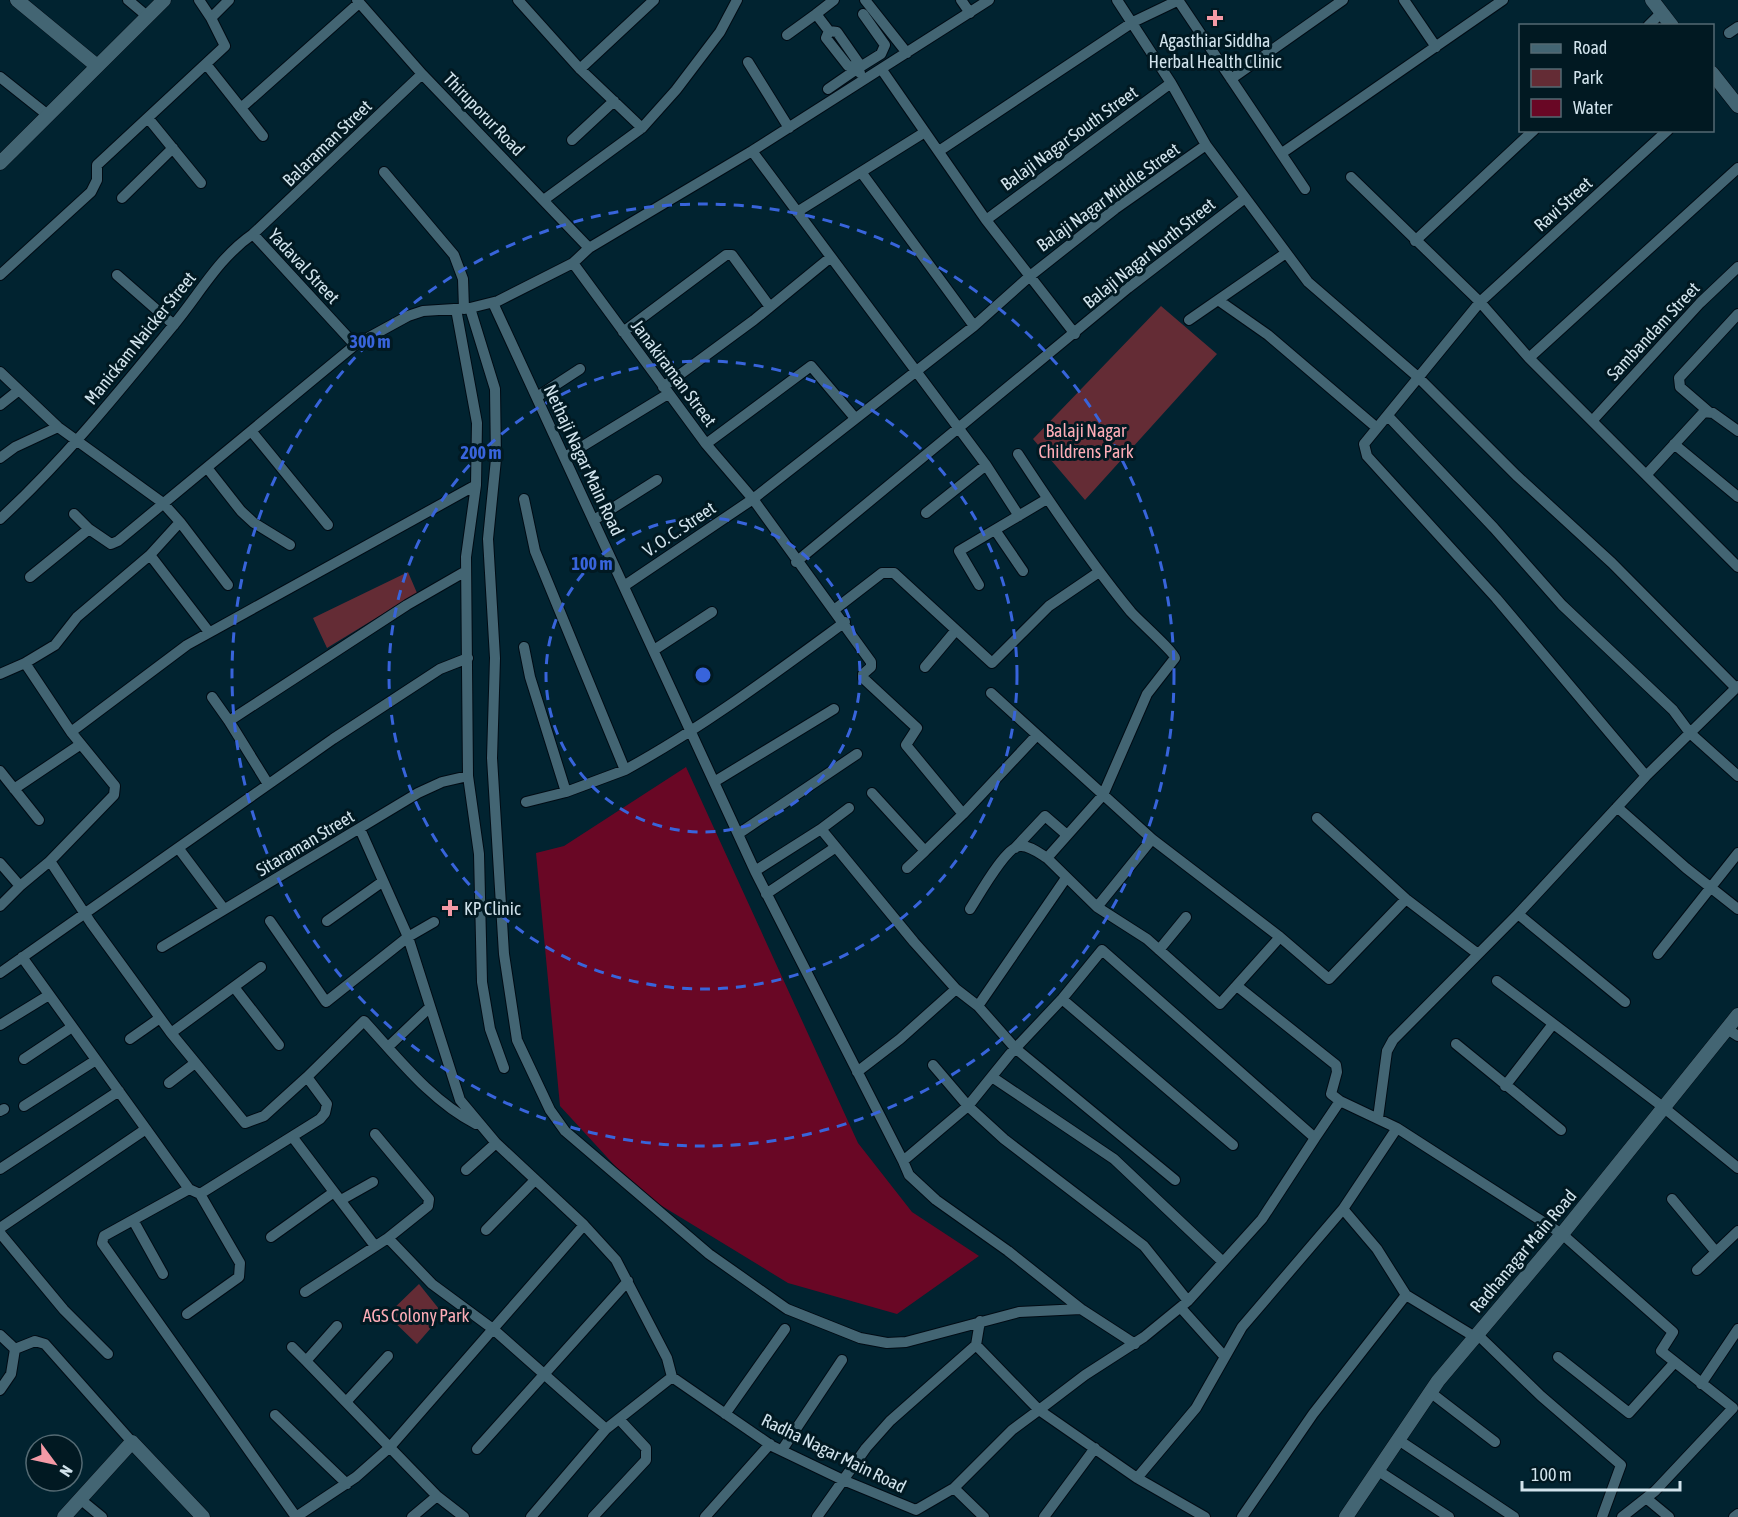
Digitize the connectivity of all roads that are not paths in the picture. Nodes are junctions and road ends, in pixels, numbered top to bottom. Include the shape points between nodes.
1 (17, 0) edge
2 (128, 0) edge
3 (164, 0) edge
4 (199, 0) edge
5 (229, 0) edge
6 (654, 0) edge
7 (737, 0) edge
8 (834, 0) edge
9 (865, 0) edge
10 (961, 0) edge
11 (989, 0) edge
12 (1117, 0) edge
13 (1179, 0) edge
14 (1343, 0) edge
15 (1404, 0) edge
16 (1503, 0) edge
17 (1652, 0) edge
18 (358, 1) edge
19 (526, 3) edge
20 (970, 13) junction
21 (816, 14) junction
22 (863, 14) dead end
23 (1661, 14) junction
24 (147, 16) junction
25 (211, 18) junction
26 (1133, 22) junction
27 (1650, 24) edge
28 (1670, 24) edge
29 (787, 35) dead end
30 (1436, 47) junction
31 (907, 53) junction
32 (748, 62) dead end
33 (206, 64) junction
34 (98, 66) junction
35 (857, 68) junction
36 (580, 69) junction
37 (882, 70) junction
38 (422, 74) junction
39 (0, 76) edge
40 (1231, 79) junction
41 (865, 80) junction
42 (1715, 82) edge
43 (1171, 83) junction
44 (828, 89) dead end
45 (614, 101) junction
46 (1738, 106) edge
47 (241, 108) junction
48 (49, 116) junction
49 (148, 117) junction
50 (642, 128) junction
51 (789, 128) junction
52 (925, 132) junction
53 (1532, 132) edge
54 (1666, 132) edge
55 (263, 136) dead end
56 (572, 140) dead end
57 (1206, 146) junction
58 (173, 148) junction
59 (752, 151) junction
60 (939, 151) junction
61 (1282, 153) junction
62 (0, 163) edge
63 (1738, 168) edge
64 (384, 172) dead end
65 (861, 172) junction
66 (1351, 177) dead end
67 (201, 183) dead end
68 (1305, 189) dead end
69 (122, 198) dead end
70 (1245, 198) junction
71 (544, 199) junction
72 (797, 212) junction
73 (986, 220) junction
74 (253, 234) junction
75 (1415, 241) junction
76 (589, 248) junction
77 (1286, 253) junction
78 (225, 257) joint
79 (831, 257) junction
80 (573, 263) junction
81 (1738, 267) edge
82 (0, 275) edge
83 (117, 275) dead end
84 (1029, 276) junction
85 (1218, 300) junction
86 (1480, 302) junction
87 (493, 303) junction
88 (770, 307) junction
89 (463, 309) junction
90 (1737, 318) edge
91 (1189, 320) dead end
92 (174, 325) junction
93 (974, 326) junction
94 (623, 332) junction
95 (1075, 334) junction
96 (355, 345) junction
97 (1529, 358) junction
98 (580, 369) dead end
99 (915, 370) junction
100 (0, 372) edge
101 (1419, 378) junction
102 (19, 390) junction
103 (665, 390) junction
104 (537, 397) junction
105 (0, 405) edge
106 (1709, 412) junction
107 (1388, 416) junction
108 (855, 418) junction
109 (1593, 420) junction
110 (58, 427) junction
111 (958, 428) junction
112 (1377, 428) junction
113 (1738, 431) edge
114 (252, 432) junction
115 (78, 440) junction
116 (706, 444) junction
117 (1674, 444) junction
118 (1018, 454) dead end
119 (565, 457) junction
120 (0, 458) edge
121 (986, 465) junction
122 (208, 469) junction
123 (1647, 474) junction
124 (657, 480) dead end
125 (476, 485) junction
126 (1738, 496) edge
127 (524, 499) dead end
128 (753, 499) junction
129 (1047, 499) junction
130 (163, 503) junction
131 (926, 513) dead end
132 (74, 514) dead end
133 (1019, 516) junction
134 (0, 519) edge
135 (594, 520) junction
136 (180, 522) junction
137 (328, 525) dead end
138 (89, 529) junction
139 (995, 530) junction
140 (290, 545) dead end
141 (150, 555) junction
142 (796, 562) junction
143 (1738, 567) edge
144 (466, 571) junction
145 (1023, 571) dead end
146 (1099, 572) junction
147 (30, 577) dead end
148 (228, 585) dead end
149 (979, 585) dead end
150 (624, 586) junction
151 (834, 610) junction
152 (712, 612) dead end
153 (845, 622) junction
154 (956, 630) junction
155 (209, 632) junction
156 (524, 647) dead end
157 (654, 650) junction
158 (468, 658) junction
159 (25, 663) junction
160 (926, 667) dead end
161 (0, 674) edge
162 (1737, 687) edge
163 (991, 693) dead end
164 (212, 697) dead end
165 (834, 709) dead end
166 (229, 721) junction
167 (690, 730) junction
168 (71, 732) junction
169 (1690, 733) junction
170 (1037, 735) junction
171 (81, 744) junction
172 (857, 754) dead end
173 (625, 770) junction
174 (0, 771) edge
175 (1737, 774) edge
176 (468, 776) junction
177 (1646, 776) junction
178 (714, 782) junction
179 (268, 784) junction
180 (14, 789) junction
181 (566, 792) junction
182 (872, 793) dead end
183 (1103, 795) junction
184 (526, 802) dead end
185 (1617, 807) junction
186 (849, 808) dead end
187 (963, 814) junction
188 (1317, 818) dead end
189 (39, 820) dead end
190 (360, 829) junction
191 (821, 829) junction
192 (738, 834) junction
193 (1067, 835) junction
194 (1152, 839) junction
195 (836, 847) junction
196 (1015, 848) junction
197 (179, 849) junction
198 (925, 851) junction
199 (1738, 853) edge
200 (1047, 858) junction
201 (50, 861) junction
202 (0, 863) edge
203 (907, 868) dead end
204 (755, 872) junction
205 (1066, 878) junction
206 (382, 882) junction
207 (20, 886) junction
208 (1710, 888) junction
209 (766, 894) junction
210 (1406, 899) junction
211 (0, 906) edge
212 (1097, 907) junction
213 (224, 909) junction
214 (970, 909) dead end
215 (1738, 909) edge
216 (84, 913) junction
217 (1518, 914) junction
218 (1186, 917) dead end
219 (270, 921) dead end
220 (327, 921) dead end
221 (434, 922) dead end
222 (408, 937) junction
223 (1280, 937) junction
224 (162, 947) dead end
225 (1159, 950) junction
226 (1478, 954) junction
227 (1658, 954) dead end
228 (22, 957) junction
229 (261, 967) dead end
230 (0, 973) edge
231 (1497, 981) dead end
232 (1237, 986) junction
233 (234, 987) junction
234 (956, 989) junction
235 (49, 995) junction
236 (1062, 999) junction
237 (1624, 1002) dead end
238 (978, 1006) junction
239 (429, 1008) junction
240 (1738, 1016) edge
241 (160, 1018) junction
242 (1553, 1024) junction
243 (0, 1025) edge
244 (72, 1027) junction
245 (171, 1033) junction
246 (1732, 1033) edge
247 (130, 1039) dead end
248 (1456, 1044) dead end
249 (279, 1045) dead end
250 (388, 1047) junction
251 (1016, 1048) junction
252 (24, 1059) dead end
253 (96, 1060) junction
254 (195, 1064) junction
255 (933, 1065) dead end
256 (504, 1068) dead end
257 (857, 1072) junction
258 (307, 1077) junction
259 (992, 1077) junction
260 (169, 1083) dead end
261 (1505, 1086) junction
262 (119, 1091) junction
263 (1340, 1101) junction
264 (24, 1106) dead end
265 (968, 1106) junction
266 (1663, 1107) junction
267 (1378, 1118) junction
268 (480, 1125) junction
269 (1397, 1128) junction
270 (146, 1129) junction
271 (1561, 1130) dead end
272 (375, 1134) dead end
273 (1315, 1138) junction
274 (294, 1139) junction
275 (496, 1143) junction
276 (1233, 1145) dead end
277 (903, 1161) junction
278 (1738, 1168) edge
279 (0, 1169) edge
280 (466, 1170) dead end
281 (535, 1180) junction
282 (1175, 1180) dead end
283 (373, 1182) dead end
284 (189, 1189) junction
285 (200, 1194) junction
286 (337, 1196) junction
287 (1672, 1200) dead end
288 (1343, 1209) junction
289 (133, 1220) junction
290 (584, 1225) junction
291 (0, 1228) edge
292 (486, 1230) dead end
293 (1738, 1231) edge
294 (0, 1233) edge
295 (1563, 1234) junction
296 (271, 1237) dead end
297 (388, 1238) junction
298 (375, 1246) junction
299 (1716, 1252) junction
300 (1223, 1262) junction
301 (1697, 1270) dead end
302 (163, 1274) dead end
303 (628, 1281) junction
304 (305, 1292) dead end
305 (1406, 1295) junction
306 (1184, 1304) junction
307 (1081, 1309) junction
308 (187, 1314) dead end
309 (980, 1321) junction
310 (337, 1326) dead end
311 (493, 1329) junction
312 (785, 1329) dead end
313 (1738, 1329) edge
314 (0, 1335) edge
315 (1476, 1336) junction
316 (1135, 1344) junction
317 (976, 1345) junction
318 (292, 1347) dead end
319 (15, 1349) junction
320 (108, 1354) dead end
321 (388, 1356) dead end
322 (1224, 1356) junction
323 (1558, 1357) dead end
324 (842, 1360) dead end
325 (306, 1361) junction
326 (1675, 1362) junction
327 (544, 1374) junction
328 (672, 1377) junction
329 (1701, 1384) junction
330 (0, 1390) edge
331 (1430, 1392) junction
332 (346, 1402) junction
333 (1038, 1410) junction
334 (1735, 1410) edge
335 (725, 1414) junction
336 (275, 1415) dead end
337 (619, 1419) junction
338 (606, 1429) junction
339 (1397, 1439) junction
340 (132, 1442) junction
341 (1495, 1442) dead end
342 (770, 1444) junction
343 (390, 1447) junction
344 (1095, 1448) junction
345 (477, 1449) dead end
346 (782, 1450) junction
347 (1377, 1470) junction
348 (1137, 1478) junction
349 (843, 1480) junction
350 (346, 1484) junction
351 (954, 1488) junction
352 (437, 1496) junction
353 (80, 1498) junction
354 (1646, 1498) junction
355 (913, 1514) edge
356 (1738, 1514) edge
357 (1350, 1516) edge
358 (64, 1517) edge
359 (102, 1517) edge
360 (203, 1517) edge
361 (296, 1517) edge
362 (412, 1517) edge
363 (464, 1517) edge
364 (531, 1517) edge
365 (593, 1517) edge
366 (705, 1517) edge
367 (817, 1517) edge
368 (984, 1517) edge
369 (1044, 1517) edge
370 (1205, 1517) edge
371 (1242, 1517) edge
372 (1449, 1517) edge
373 (1514, 1517) edge
374 (1602, 1517) edge
375 (1622, 1517) edge
376 (1669, 1517) edge
377 (1734, 1517) edge

1 - 34 street
2 - 24 street
3 - 24 street
4 - 25 street
5 - 25 street
6 - 36 street
7 - 50 street via 720,32
8 - 21 street
9 - 31 street
10 - 20 street
11 - 20 street
12 - 26 street
13 - 26 street
13 - 40 street
14 - 40 street
15 - 30 street
16 - 30 street
17 - 23 street
18 - 38 street, Thiruporur Road
18 - 47 street
19 - 36 street
20 - 31 street
21 - 29 street
21 - 35 street via 829,31 837,32 858,60
22 - 35 street via 885,45 881,54
23 - 27 street
23 - 28 street
24 - 34 street
25 - 33 street via 225,46
26 - 43 street
26 - 60 street
30 - 61 street
31 - 37 street
32 - 51 street
33 - 47 street
33 - 49 street
34 - 48 street
35 - 41 street
35 - 44 street
36 - 45 street
37 - 41 street
37 - 52 street
38 - 71 street, Thiruporur Road
38 - 74 street, Balaraman Street
39 - 48 street
40 - 61 street
41 - 51 street
42 - 46 street
43 - 57 street
43 - 73 street, Balaji Nagar South Street
45 - 50 street
45 - 56 street
47 - 55 street
48 - 62 street
49 - 58 street
49 - 82 street via 97,165 97,180 91,192
50 - 71 street
51 - 59 street
52 - 60 street
52 - 65 street
53 - 75 street
54 - 86 street, Ravi Street
57 - 70 street
57 - 84 street, Balaji Nagar Middle Street via 1115,209
58 - 67 street
58 - 69 street
59 - 72 street
59 - 76 street
60 - 73 street
61 - 68 street
63 - 97 street
64 - 89 street via 454,255 463,279
65 - 72 street
65 - 93 street
66 - 75 street
70 - 77 street
70 - 95 street, Balaji Nagar North Street
71 - 76 street, Thiruporur Road
72 - 79 street
73 - 84 street
74 - 78 street, Yadaval Street
74 - 96 street, Yadaval Street
75 - 86 street
76 - 80 street
77 - 85 street
77 - 101 street via 1308,282
78 - 92 street, Manickam Naicker Street
79 - 88 street
79 - 99 street
80 - 87 street
80 - 94 street, Janakiraman Street
81 - 109 street, Sambandam Street
83 - 92 street
84 - 93 street, Balaji Nagar Middle Street
84 - 95 street
85 - 91 street
85 - 112 street via 1268,335
86 - 97 street
86 - 101 street, Ravi Street
87 - 89 street
87 - 104 street, Nethaji Nagar Main Road
88 - 94 street via 732,255 723,257
88 - 103 street
89 - 96 street via 423,311
89 - 125 street via 477,423
89 - 309 street via 495,389 495,459 488,539 495,658 492,758 504,954 517,1040 550,1110 581,1148 709,1254 786,1309 860,1338 887,1343
90 - 106 street via 1679,378 1680,387
92 - 115 street, Manickam Naicker Street
93 - 99 street, Balaji Nagar Middle Street
94 - 103 street, Janakiraman Street
95 - 111 street, Balaji Nagar North Street
96 - 114 street
97 - 109 street
98 - 104 street
99 - 108 street, V. O. C. Street
99 - 111 street
100 - 102 street
101 - 107 street, Ravi Street
101 - 162 street
102 - 105 street
102 - 110 street
103 - 116 street, Janakiraman Street
103 - 119 street
104 - 119 street, Nethaji Nagar Main Road
106 - 113 street
106 - 117 street via 1700,415
107 - 112 street, Ravi Street
107 - 169 street via 1562,605 1672,710
108 - 116 street via 811,366
108 - 128 street, V. O. C. Street
109 - 123 street
110 - 115 street
110 - 120 street
111 - 121 street
111 - 142 street, Balaji Nagar North Street
112 - 177 street, Ravi Street via 1364,444 1367,456 1496,598
114 - 122 street
114 - 137 street
115 - 130 street
115 - 134 street, Manickam Naicker Street
116 - 128 street, Janakiraman Street
117 - 123 street
117 - 126 street
118 - 129 street
119 - 135 street, Nethaji Nagar Main Road
121 - 131 street
121 - 133 street
122 - 130 street
122 - 140 street via 241,511
123 - 143 street
124 - 135 street
125 - 144 street
125 - 155 street
127 - 173 street via 549,589
128 - 142 street, Janakiraman Street
128 - 150 street, V. O. C. Street
129 - 133 street
129 - 146 street
130 - 136 street
130 - 138 street via 111,544
132 - 138 street
133 - 139 street
135 - 150 street, Nethaji Nagar Main Road
136 - 141 street
136 - 148 street
138 - 147 street
139 - 145 street
139 - 149 street via 959,550
141 - 155 street
141 - 159 street via 77,617 55,645
142 - 151 street, Janakiraman Street
144 - 158 street
144 - 166 street
146 - 154 street via 1049,606 994,663 987,661
146 - 183 street via 1146,630 1174,652 1175,658 1147,694
150 - 157 street, Nethaji Nagar Main Road
151 - 153 street, Janakiraman Street
151 - 154 street via 882,573 894,573
152 - 157 street
153 - 167 street
153 - 187 street, Janakiraman Street via 872,665 863,678 917,728 906,745
154 - 160 street
155 - 168 street
156 - 181 street
157 - 167 street, Nethaji Nagar Main Road
158 - 176 street
158 - 179 street via 440,669
159 - 161 street
159 - 168 street
162 - 169 street
163 - 170 street
164 - 166 street
165 - 178 street
166 - 179 street
167 - 173 street
167 - 178 street, Nethaji Nagar Main Road
168 - 171 street
169 - 175 street
169 - 177 street
170 - 183 street
170 - 187 street
171 - 180 street
171 - 201 street via 115,786 114,795
172 - 192 street
173 - 181 street
174 - 180 street
176 - 190 street, Sitaraman Street via 424,790
176 - 256 street via 479,854 482,982 490,1029
177 - 185 street
178 - 192 street, Nethaji Nagar Main Road
179 - 197 street
180 - 189 street
181 - 184 street
182 - 198 street
183 - 193 street
183 - 194 street
185 - 208 street
185 - 217 street
186 - 191 street
187 - 198 street
188 - 210 street
190 - 206 street
190 - 213 street, Sitaraman Street
191 - 195 street
191 - 204 street
192 - 204 street, Nethaji Nagar Main Road
193 - 196 street via 1045,816
193 - 200 street
194 - 212 street
194 - 223 street
195 - 209 street
195 - 234 street
196 - 200 street via 1030,848
196 - 214 street
197 - 213 street
197 - 216 street
198 - 203 street
199 - 208 street
200 - 205 street
201 - 207 street
201 - 216 street
202 - 207 street
204 - 209 street, Nethaji Nagar Main Road
205 - 212 street
205 - 238 street
206 - 220 street
206 - 222 street
207 - 211 street
208 - 215 street
208 - 227 street
209 - 257 street, Nethaji Nagar Main Road
210 - 223 street via 1329,979
210 - 226 street
212 - 225 street
213 - 224 street, Sitaraman Street
216 - 228 street
216 - 241 street
217 - 226 street
217 - 237 street
218 - 225 street
219 - 222 street via 327,1002
221 - 222 street
222 - 239 street
223 - 232 street
225 - 232 street via 1218,1004
226 - 267 street via 1393,1040 1387,1052
228 - 230 street
228 - 235 street
229 - 233 street
231 - 242 street
232 - 263 street via 1336,1065 1338,1072 1331,1094
233 - 245 street
233 - 249 street
234 - 238 street
234 - 257 street
235 - 243 street
235 - 244 street
236 - 251 street
236 - 273 street via 1102,950
236 - 276 street
238 - 251 street
239 - 250 street
239 - 268 street via 460,1100
240 - 246 street, Radhanagar Main Road
241 - 245 street
241 - 247 street
242 - 261 street
242 - 266 street
244 - 252 street
244 - 253 street
245 - 254 street
246 - 266 street, Radhanagar Main Road
248 - 261 street
250 - 258 street via 364,1021
250 - 268 street via 436,1097 457,1114
251 - 259 street
251 - 282 street
253 - 262 street
253 - 264 street
254 - 258 street via 245,1123 264,1116
254 - 260 street
255 - 265 street
257 - 277 street, Nethaji Nagar Main Road
258 - 274 street via 327,1108 321,1119
259 - 265 street
259 - 300 street via 1113,1159
261 - 271 street
262 - 270 street
262 - 279 street
263 - 267 street
263 - 273 street, Radha Nagar Main Road
265 - 277 street
265 - 306 street via 1144,1246
266 - 278 street
266 - 295 street, Radhanagar Main Road
267 - 269 street
268 - 275 street
269 - 288 street
269 - 295 street
270 - 284 street
270 - 291 street
272 - 297 street via 429,1199 428,1206
273 - 300 street, Radha Nagar Main Road via 1262,1219
274 - 285 street
274 - 286 street
275 - 280 street
275 - 281 street
277 - 307 street, Nethaji Nagar Main Road via 909,1174 936,1200
281 - 290 street
281 - 292 street
283 - 286 street
284 - 285 street
284 - 289 street
285 - 308 street via 240,1263 241,1272
286 - 296 street
286 - 298 street
287 - 299 street
288 - 305 street via 1377,1249
288 - 322 street via 1242,1327
289 - 302 street
289 - 361 street via 104,1236 104,1247
290 - 303 street via 616,1260
290 - 311 street
293 - 299 street
294 - 320 street via 64,1310
295 - 315 street, Radhanagar Main Road
295 - 326 street via 1672,1332 1661,1351
297 - 298 street
297 - 311 street via 432,1284
298 - 304 street
299 - 301 street
300 - 306 street, Radha Nagar Main Road
303 - 327 street
303 - 328 street via 667,1358
305 - 315 street
305 - 371 street via 1313,1414
306 - 316 street, Radha Nagar Main Road
306 - 322 street
307 - 309 street via 1019,1312
307 - 316 street, Nethaji Nagar Main Road
309 - 317 street
310 - 325 street
311 - 327 street
311 - 343 street
312 - 335 street
313 - 329 street
314 - 319 street
315 - 331 street, Radhanagar Main Road
315 - 374 street via 1621,1465
316 - 333 street, Radha Nagar Main Road
317 - 333 street
317 - 349 street via 890,1421
318 - 325 street
319 - 330 street via 11,1374
319 - 340 street via 35,1341 45,1344
321 - 332 street
322 - 348 street via 1196,1408
323 - 326 street via 1629,1413
324 - 346 street
325 - 332 street
326 - 329 street
327 - 338 street
327 - 345 street
328 - 335 street, Radha Nagar Main Road
328 - 337 street
329 - 334 street
331 - 339 street, Radhanagar Main Road
331 - 341 street
332 - 343 street
333 - 344 street
333 - 351 street, Radha Nagar Main Road via 1012,1430
334 - 354 street
335 - 342 street, Radha Nagar Main Road
336 - 350 street
337 - 338 street
337 - 365 street via 646,1448 646,1460
338 - 364 street
339 - 347 street, Radhanagar Main Road
339 - 373 street
340 - 353 street
340 - 360 street
342 - 346 street, Radha Nagar Main Road
342 - 366 street
343 - 350 street
343 - 352 street
344 - 348 street
344 - 369 street
346 - 349 street, Radha Nagar Main Road
347 - 357 street, Radhanagar Main Road
347 - 372 street
348 - 370 street
349 - 355 street, Radha Nagar Main Road
349 - 367 street
350 - 361 street
351 - 355 street, Radha Nagar Main Road
351 - 368 street
352 - 362 street
352 - 363 street
353 - 358 street
353 - 359 street
354 - 375 street
354 - 376 street
356 - 377 street

